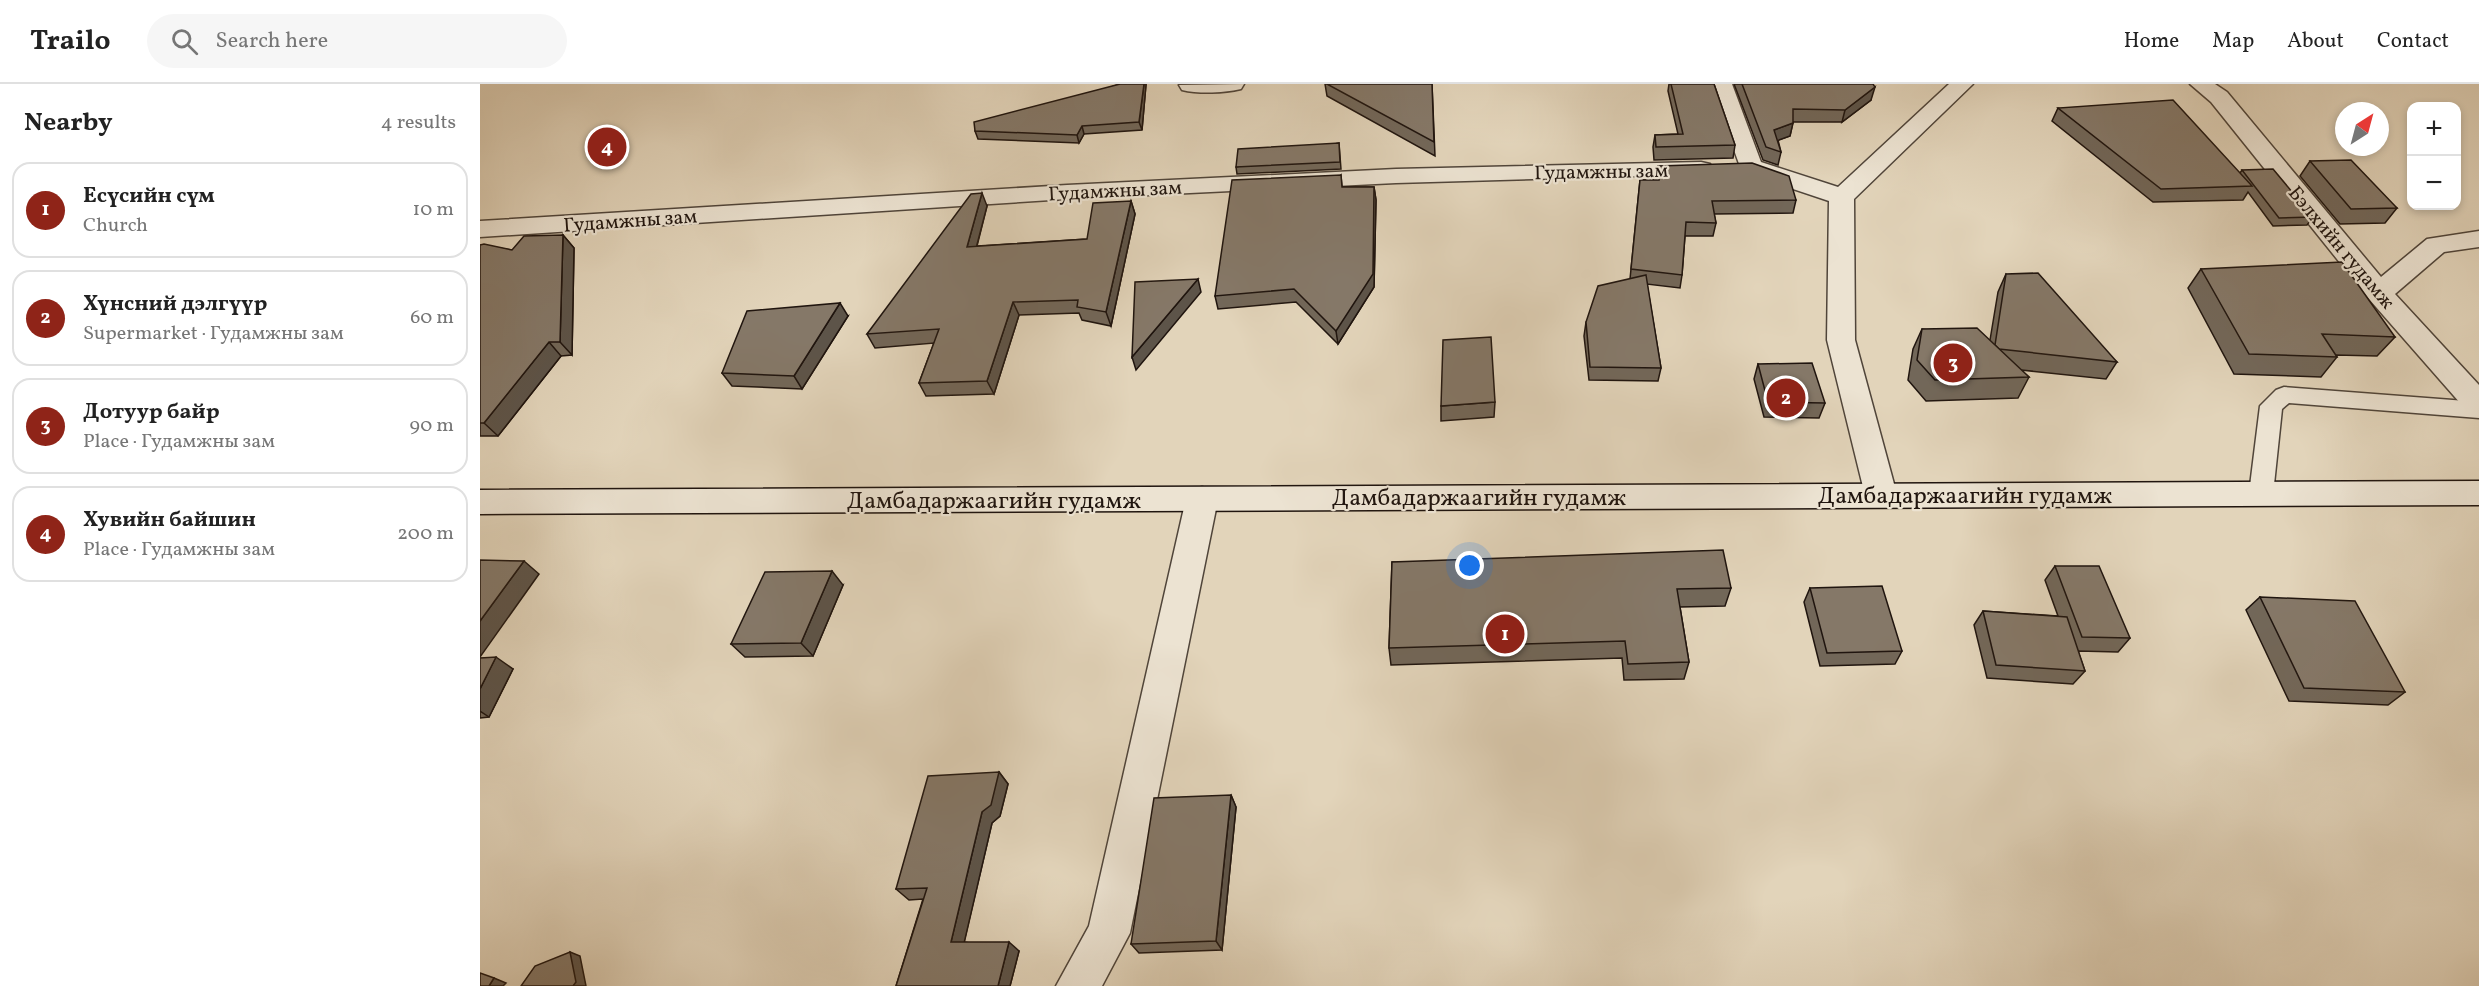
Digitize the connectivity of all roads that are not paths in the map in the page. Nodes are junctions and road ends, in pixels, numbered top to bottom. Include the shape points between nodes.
1 (1233, 84) edge
2 (1721, 84) edge
3 (1962, 84) edge
4 (1190, 85) edge
5 (2214, 88) edge
6 (1751, 167) junction
7 (1842, 197) junction
8 (480, 230) edge
9 (2479, 239) edge
10 (2379, 293) junction
11 (2479, 404) edge
12 (2479, 410) edge
13 (2479, 493) edge
14 (2260, 494) junction
15 (1881, 495) junction
16 (1202, 499) junction
17 (480, 502) edge
18 (1078, 986) edge

1 - 4 street
2 - 6 street
3 - 7 street
5 - 10 street, Бэлхийн гудамж
6 - 7 street, Гудамжны зам
6 - 8 street, Гудамжны зам via 1396,176 1067,192
7 - 15 street via 1840,340
9 - 10 street via 2436,245
10 - 11 street, Бэлхийн гудамж
12 - 14 lane via 2284,395 2271,406
13 - 14 street, Дамбадаржаагийн гудамж
14 - 15 street, Дамбадаржаагийн гудамж
15 - 16 street, Дамбадаржаагийн гудамж
16 - 17 street, Дамбадаржаагийн гудамж
16 - 18 street via 1108,933

